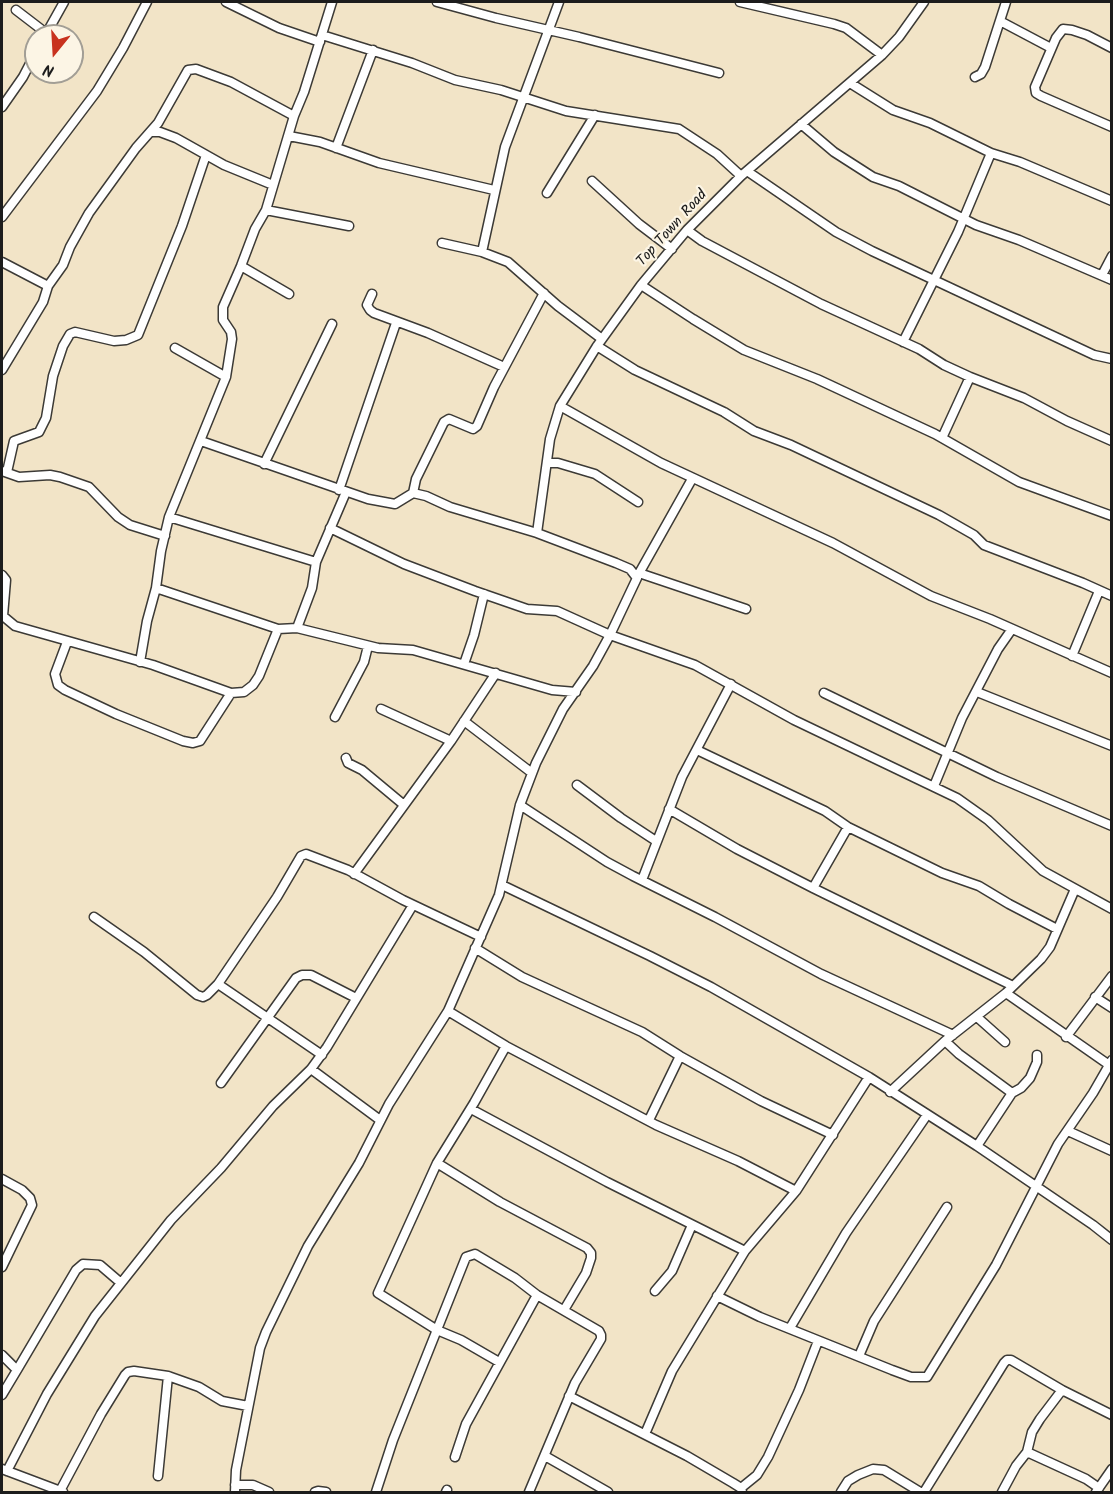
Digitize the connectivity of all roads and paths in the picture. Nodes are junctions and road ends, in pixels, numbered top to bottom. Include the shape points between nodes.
1 (64, 2) edge
2 (147, 2) edge
3 (226, 2) edge
4 (332, 2) edge
5 (437, 2) edge
6 (559, 2) edge
7 (740, 2) edge
8 (924, 2) edge
9 (1003, 2) edge
10 (16, 10) dead end
11 (1000, 21) junction
12 (32, 24) edge
13 (51, 24) edge
14 (549, 30) junction
15 (321, 38) junction
16 (1051, 48) junction
17 (1112, 48) edge
18 (373, 50) junction
19 (882, 55) junction
20 (720, 73) dead end
21 (24, 75) edge
22 (975, 76) dead end
23 (850, 83) junction
24 (524, 98) junction
25 (3, 102) edge
26 (595, 115) junction
27 (294, 116) junction
28 (801, 124) junction
29 (1112, 127) edge
30 (151, 132) junction
31 (289, 136) junction
32 (336, 148) junction
33 (992, 153) junction
34 (206, 155) junction
35 (744, 174) junction
36 (592, 181) dead end
37 (273, 185) junction
38 (494, 190) junction
39 (547, 193) dead end
40 (1112, 201) edge
41 (266, 210) junction
42 (2, 218) edge
43 (964, 218) junction
44 (349, 226) dead end
45 (687, 230) junction
46 (442, 243) dead end
47 (672, 249) junction
48 (482, 252) junction
49 (1112, 256) edge
50 (2, 262) edge
51 (241, 266) junction
52 (1102, 275) junction
53 (932, 280) junction
54 (1112, 280) edge
55 (641, 285) junction
56 (48, 286) junction
57 (544, 293) junction
58 (289, 294) dead end
59 (372, 294) dead end
60 (396, 323) junction
61 (332, 324) dead end
62 (599, 342) junction
63 (903, 342) junction
64 (175, 348) dead end
65 (1112, 359) edge
66 (504, 367) junction
67 (2, 370) edge
68 (226, 377) junction
69 (970, 377) junction
70 (560, 406) junction
71 (942, 438) junction
72 (201, 441) junction
73 (1112, 441) edge
74 (547, 463) junction
75 (264, 464) junction
76 (4, 471) edge
77 (692, 479) junction
78 (342, 491) junction
79 (413, 493) junction
80 (638, 502) dead end
81 (1112, 516) edge
82 (169, 517) junction
83 (330, 528) junction
84 (537, 533) junction
85 (165, 536) junction
86 (316, 562) junction
87 (2, 575) edge
88 (638, 575) junction
89 (156, 588) junction
90 (1099, 591) junction
91 (484, 594) junction
92 (1112, 596) edge
93 (746, 609) dead end
94 (297, 628) junction
95 (278, 629) junction
96 (1012, 629) junction
97 (610, 635) junction
98 (67, 642) junction
99 (368, 646) junction
100 (1072, 656) junction
101 (140, 662) junction
102 (464, 664) junction
103 (496, 673) junction
104 (1112, 673) edge
105 (731, 684) junction
106 (576, 692) junction
107 (977, 692) junction
108 (231, 693) junction
109 (824, 693) dead end
110 (381, 709) dead end
111 (335, 717) dead end
112 (464, 721) junction
113 (451, 741) junction
114 (1112, 746) edge
115 (697, 750) junction
116 (948, 754) junction
117 (346, 759) dead end
118 (532, 773) junction
119 (577, 784) dead end
120 (934, 786) junction
121 (404, 805) junction
122 (520, 806) junction
123 (669, 809) junction
124 (1112, 826) edge
125 (848, 827) junction
126 (656, 841) junction
127 (354, 874) junction
128 (642, 880) junction
129 (502, 885) junction
130 (813, 888) junction
131 (1075, 889) junction
132 (413, 905) junction
133 (1112, 909) edge
134 (94, 916) dead end
135 (1057, 929) junction
136 (481, 937) junction
137 (475, 948) junction
138 (1112, 976) edge
139 (218, 984) junction
140 (1010, 989) junction
141 (1095, 997) junction
142 (356, 998) junction
143 (1112, 1008) edge
144 (448, 1011) junction
145 (266, 1017) junction
146 (977, 1017) junction
147 (953, 1035) junction
148 (1066, 1037) junction
149 (945, 1041) junction
150 (1005, 1042) dead end
151 (506, 1046) junction
152 (322, 1055) junction
153 (1037, 1055) dead end
154 (680, 1056) junction
155 (1111, 1065) edge
156 (312, 1069) junction
157 (869, 1077) junction
158 (221, 1083) dead end
159 (890, 1092) junction
160 (1012, 1093) junction
161 (471, 1109) junction
162 (927, 1115) junction
163 (380, 1120) junction
164 (650, 1120) junction
165 (1068, 1131) junction
166 (833, 1135) junction
167 (977, 1146) junction
168 (1112, 1151) edge
169 (437, 1163) junction
170 (2, 1179) edge
171 (1035, 1186) junction
172 (796, 1191) junction
173 (947, 1207) dead end
174 (692, 1225) junction
175 (1112, 1240) edge
176 (745, 1251) junction
177 (2, 1268) edge
178 (121, 1283) junction
179 (655, 1291) dead end
180 (537, 1295) junction
181 (717, 1296) junction
182 (564, 1310) junction
183 (790, 1328) junction
184 (436, 1330) junction
185 (818, 1341) junction
186 (2, 1355) edge
187 (859, 1356) junction
188 (499, 1362) junction
189 (17, 1370) junction
190 (168, 1376) junction
191 (1062, 1390) junction
192 (2, 1395) edge
193 (569, 1396) junction
194 (249, 1406) junction
195 (1112, 1414) edge
196 (645, 1434) junction
197 (1027, 1452) junction
198 (545, 1456) junction
199 (454, 1457) dead end
200 (1112, 1469) edge
201 (4, 1470) edge
202 (158, 1476) dead end
203 (235, 1489) edge
204 (742, 1490) edge
205 (1098, 1490) edge
206 (62, 1492) edge
207 (269, 1492) edge
208 (315, 1492) edge
209 (326, 1492) edge
210 (376, 1492) edge
211 (529, 1492) edge
212 (608, 1492) edge
213 (841, 1492) edge
214 (922, 1492) edge
215 (1002, 1492) edge

1 - 13 street
2 - 42 street via 97,91
3 - 15 street via 279,28
4 - 15 street
5 - 14 street
6 - 14 street
7 - 19 street via 846,28
8 - 19 street, Top Town Road
9 - 11 street
10 - 12 street
11 - 16 street
11 - 22 street via 985,67
14 - 20 street
14 - 24 street
15 - 18 street
15 - 27 street
16 - 17 street via 1058,34 1067,29
16 - 29 street via 1036,93
18 - 24 street via 455,80
18 - 32 street
19 - 23 street, Top Town Road
21 - 25 street
23 - 28 street, Top Town Road
23 - 33 street via 893,110
24 - 26 street
24 - 38 street
26 - 35 street via 679,129
26 - 39 street
27 - 30 street via 231,82 192,69 185,74
27 - 31 street
28 - 35 street, Top Town Road
28 - 43 street via 873,177
30 - 34 street via 176,138
30 - 56 street via 89,213
31 - 32 street
31 - 37 street
32 - 38 street via 379,163
33 - 40 street
33 - 43 street
34 - 37 street
34 - 76 street via 138,335 114,341 83,333 70,334 52,376 46,418 39,432 14,441
35 - 45 street, Top Town Road
35 - 53 street via 836,232
36 - 47 street
37 - 41 street
38 - 48 street
41 - 44 street
41 - 51 street
43 - 52 street
43 - 53 street
45 - 47 street, Top Town Road
45 - 63 street via 821,304
46 - 48 street
47 - 55 street, Top Town Road
48 - 57 street via 508,262
49 - 52 street
50 - 56 street
51 - 58 street
51 - 68 street via 223,307 223,320 232,339
52 - 54 street
53 - 63 street
53 - 65 street via 1095,355
55 - 62 street, Top Town Road
55 - 71 street via 744,350 817,379
56 - 67 street via 43,302
57 - 62 street
57 - 66 street
59 - 60 street via 367,305 370,310
60 - 66 street
60 - 78 street
61 - 75 street
62 - 70 street, Top Town Road
62 - 90 street via 635,370 724,412 754,431 939,515 984,545
63 - 69 street
64 - 68 street
66 - 79 street via 473,429 449,419 444,422
68 - 72 street
69 - 71 street
69 - 73 street via 1024,398
70 - 74 street, Top Town Road
70 - 77 street
71 - 81 street via 1018,482
72 - 75 street
72 - 82 street
74 - 80 street via 595,474
74 - 84 street, Top Town Road
75 - 78 street
76 - 85 street via 19,477 50,475 89,487 124,521
77 - 88 street
77 - 96 street via 833,543 931,597
78 - 79 street via 395,504
78 - 83 street
79 - 84 street
82 - 85 street
82 - 86 street
83 - 86 street
83 - 91 street via 404,564
84 - 88 street
85 - 89 street
86 - 94 street via 312,588
87 - 98 street via 6,580 3,616 7,621 26,631
88 - 93 street
88 - 97 street
89 - 95 street
89 - 101 street
90 - 92 street
90 - 100 street
91 - 97 street via 527,609 557,611
91 - 102 street
94 - 95 street
94 - 99 street
95 - 108 street via 253,685 244,692
96 - 100 street
96 - 107 street
97 - 105 street via 695,665
97 - 106 street
98 - 101 street
98 - 108 street via 55,674 58,685 183,741 200,741
99 - 102 street via 413,650
99 - 111 street via 364,662
100 - 104 street
101 - 108 street
102 - 103 street
103 - 106 street via 552,690
103 - 112 street
105 - 115 street
105 - 120 street via 794,720
106 - 118 street via 563,709
107 - 114 street
107 - 116 street
109 - 116 street
110 - 113 street
112 - 113 street
112 - 118 street
113 - 121 street
115 - 123 street
115 - 125 street
116 - 120 street
116 - 124 street
117 - 121 street
118 - 122 street
119 - 126 street
120 - 131 street via 975,809 1037,866
121 - 127 street
122 - 128 street
122 - 129 street
123 - 126 street
123 - 130 street
125 - 130 street
125 - 135 street via 942,873 979,886
126 - 128 street
127 - 132 street
127 - 139 street via 313,856 301,856
128 - 147 street via 821,974
129 - 136 street
129 - 157 street via 711,987
130 - 140 street
131 - 133 street
131 - 135 street
132 - 136 street
132 - 142 street
134 - 139 street via 197,995 207,995
135 - 140 street via 1041,959
136 - 137 street
137 - 144 street
137 - 154 street via 522,977 642,1032
138 - 141 street
139 - 145 street
140 - 146 street
140 - 148 street
141 - 143 street
141 - 148 street
142 - 145 street via 311,975 302,975 289,985
142 - 152 street
144 - 151 street
144 - 163 street
145 - 152 street
145 - 158 street
146 - 147 street
146 - 150 street
147 - 149 street
148 - 155 street
149 - 159 street
149 - 160 street
151 - 161 street
151 - 164 street
152 - 156 street
153 - 160 street via 1030,1078
154 - 164 street
154 - 166 street
155 - 165 street
156 - 163 street
156 - 178 street via 171,1220
157 - 159 street
157 - 166 street
159 - 162 street
160 - 167 street
161 - 169 street
161 - 174 street
162 - 167 street
162 - 183 street via 846,1233
163 - 194 street via 289,1283 260,1347
164 - 172 street
165 - 168 street
165 - 171 street
166 - 172 street
167 - 171 street
169 - 182 street via 587,1248 591,1258 586,1273
169 - 184 street via 378,1293
170 - 177 street via 22,1190 32,1205
171 - 175 street
171 - 187 street via 996,1265 927,1377 911,1377
172 - 176 street
173 - 187 street via 882,1308
174 - 176 street
174 - 179 street via 672,1271
176 - 181 street
178 - 189 street via 100,1265 83,1263
178 - 201 street via 95,1316
180 - 182 street
180 - 184 street via 479,1255 470,1255
180 - 188 street
181 - 183 street
181 - 196 street via 672,1371
182 - 193 street via 601,1335
183 - 185 street
184 - 188 street
184 - 210 street
185 - 187 street
185 - 204 street via 768,1457
186 - 189 street
188 - 199 street via 466,1424
189 - 192 street
190 - 194 street via 199,1387 222,1401
190 - 202 street
190 - 206 street via 134,1371 125,1375 100,1414
191 - 195 street
191 - 197 street via 1036,1426
191 - 214 street via 1007,1360
193 - 196 street
193 - 198 street
194 - 203 street
196 - 204 street
197 - 205 street via 1086,1479
197 - 215 street
198 - 211 street
198 - 212 street
200 - 205 street
201 - 206 street
203 - 207 street via 253,1485
208 - 209 street
213 - 214 street via 858,1474 873,1469 884,1470

